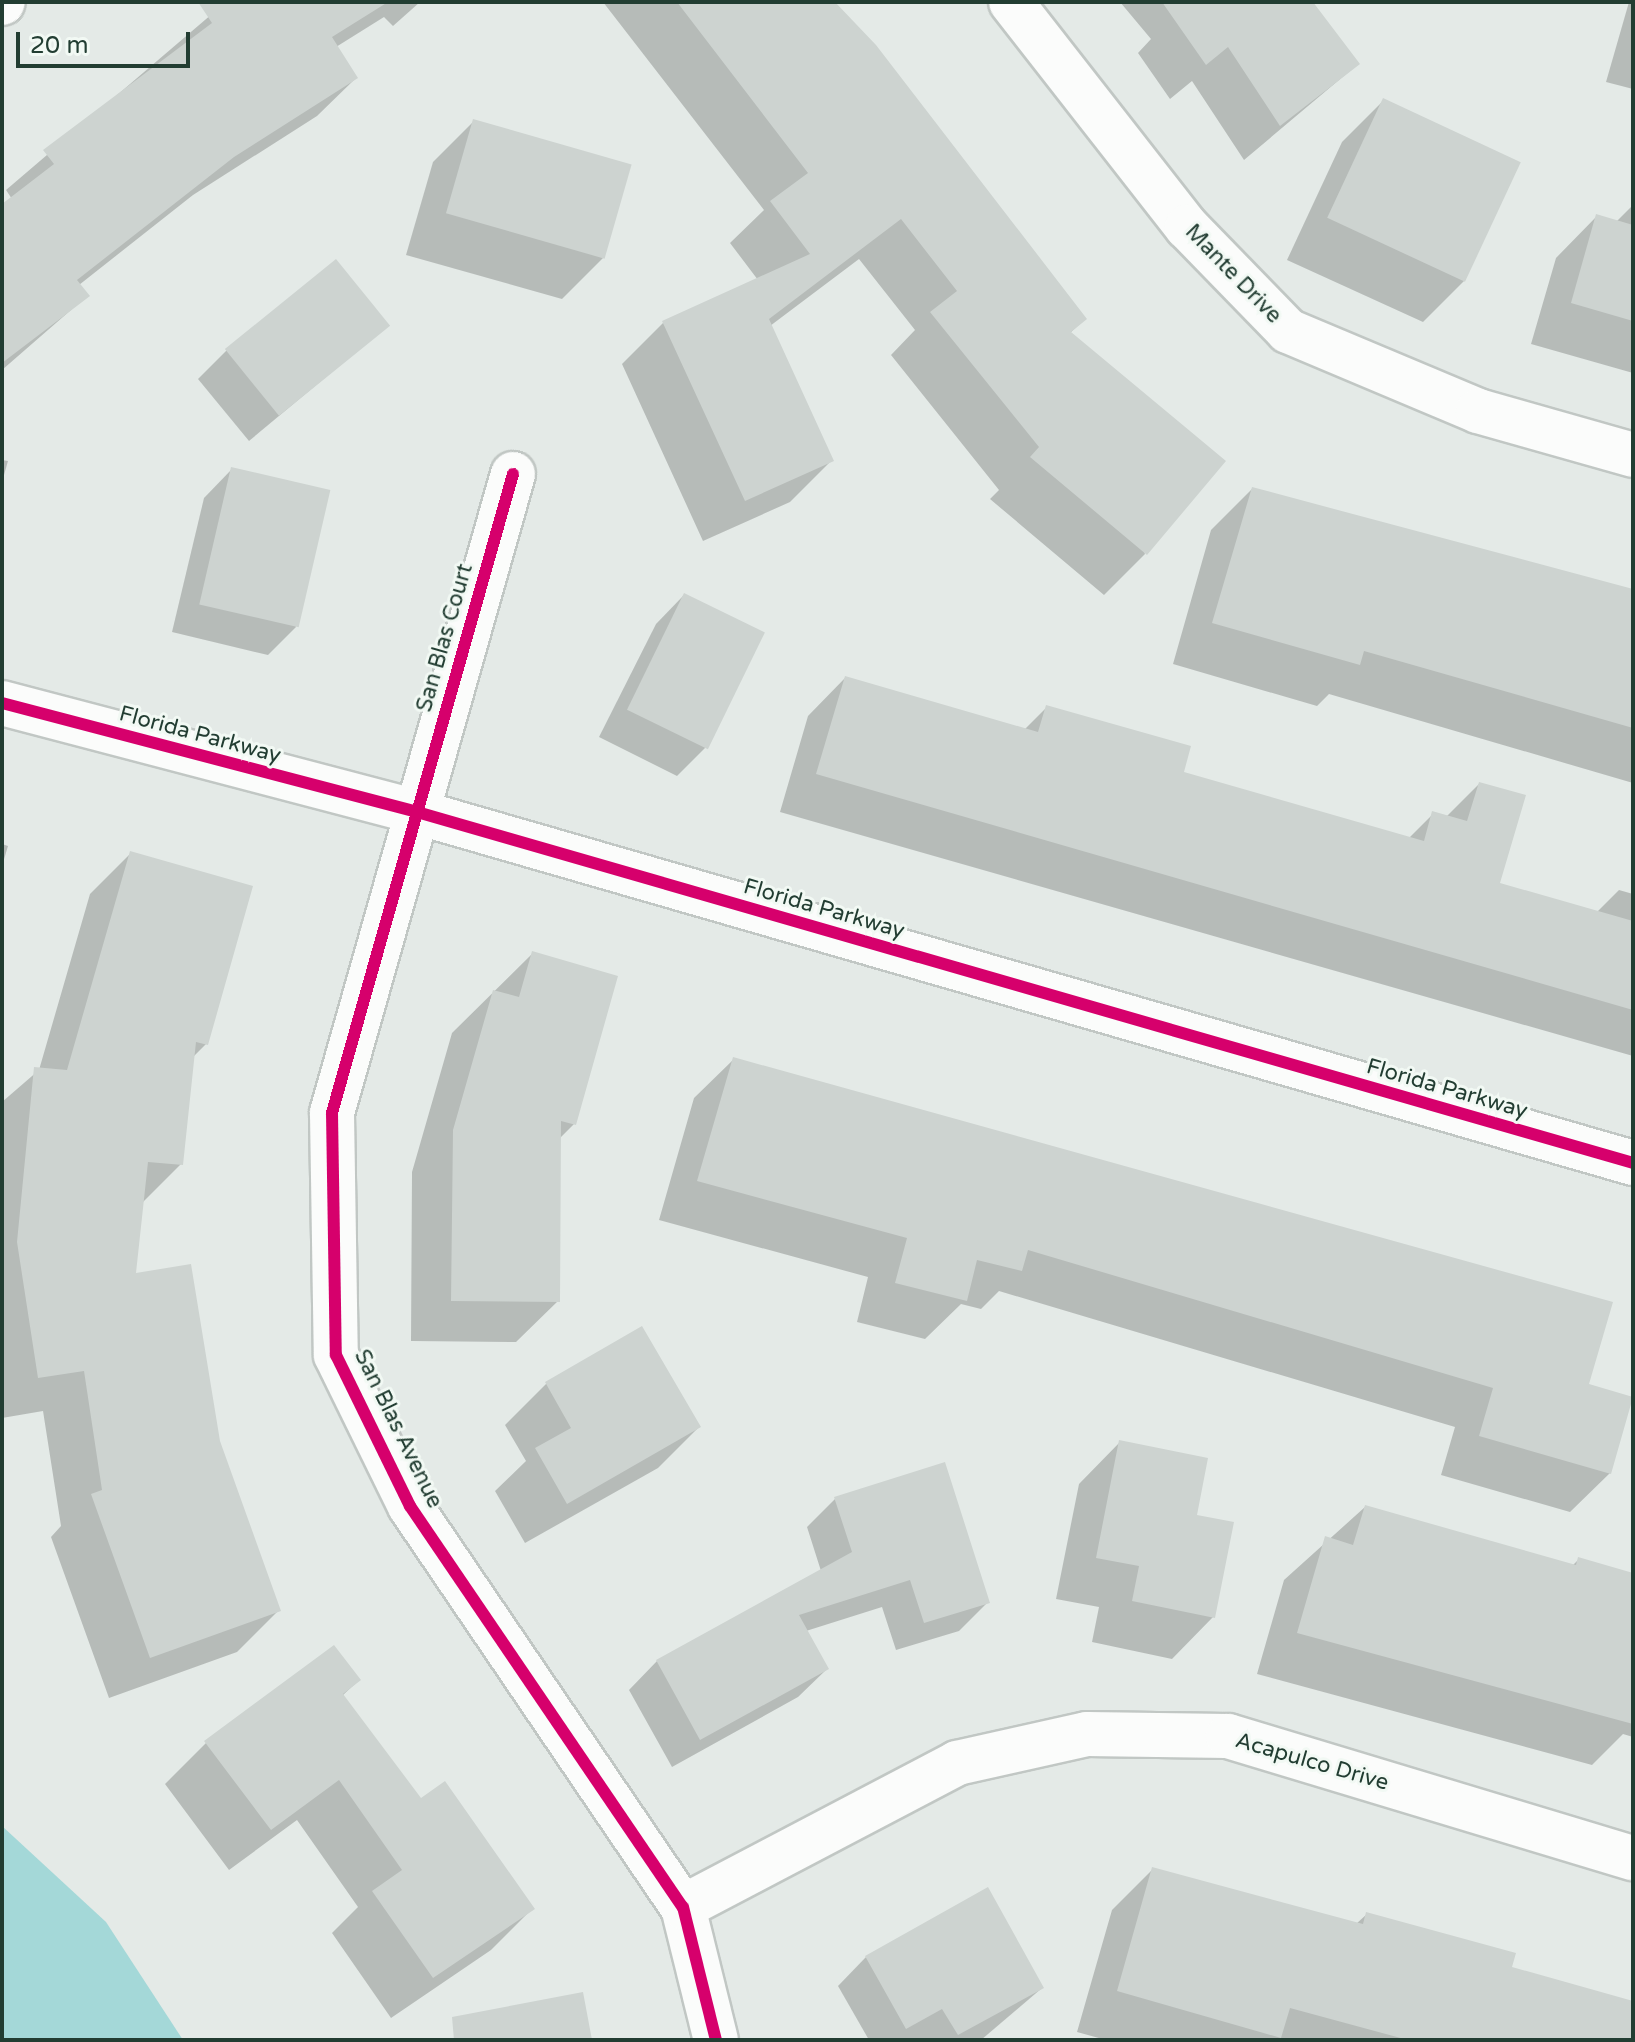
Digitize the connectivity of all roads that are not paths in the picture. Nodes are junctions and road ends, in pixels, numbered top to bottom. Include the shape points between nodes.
1 (1011, 2) edge
2 (1633, 455) edge
3 (513, 474) dead end
4 (2, 703) edge
5 (417, 812) junction
6 (1633, 1163) edge
7 (1633, 1858) edge
8 (683, 1907) junction
9 (716, 2040) edge

1 - 2 street, Mante Drive via 1187,227 1288,331 1478,411
3 - 5 street, San Blas Court
4 - 5 street, Florida Parkway
5 - 6 street, Florida Parkway
5 - 8 street, San Blas Avenue via 332,1113 336,1355 410,1506
7 - 8 street, Acapulco Drive via 1228,1736 1087,1734 957,1763
8 - 9 street, San Blas Avenue

